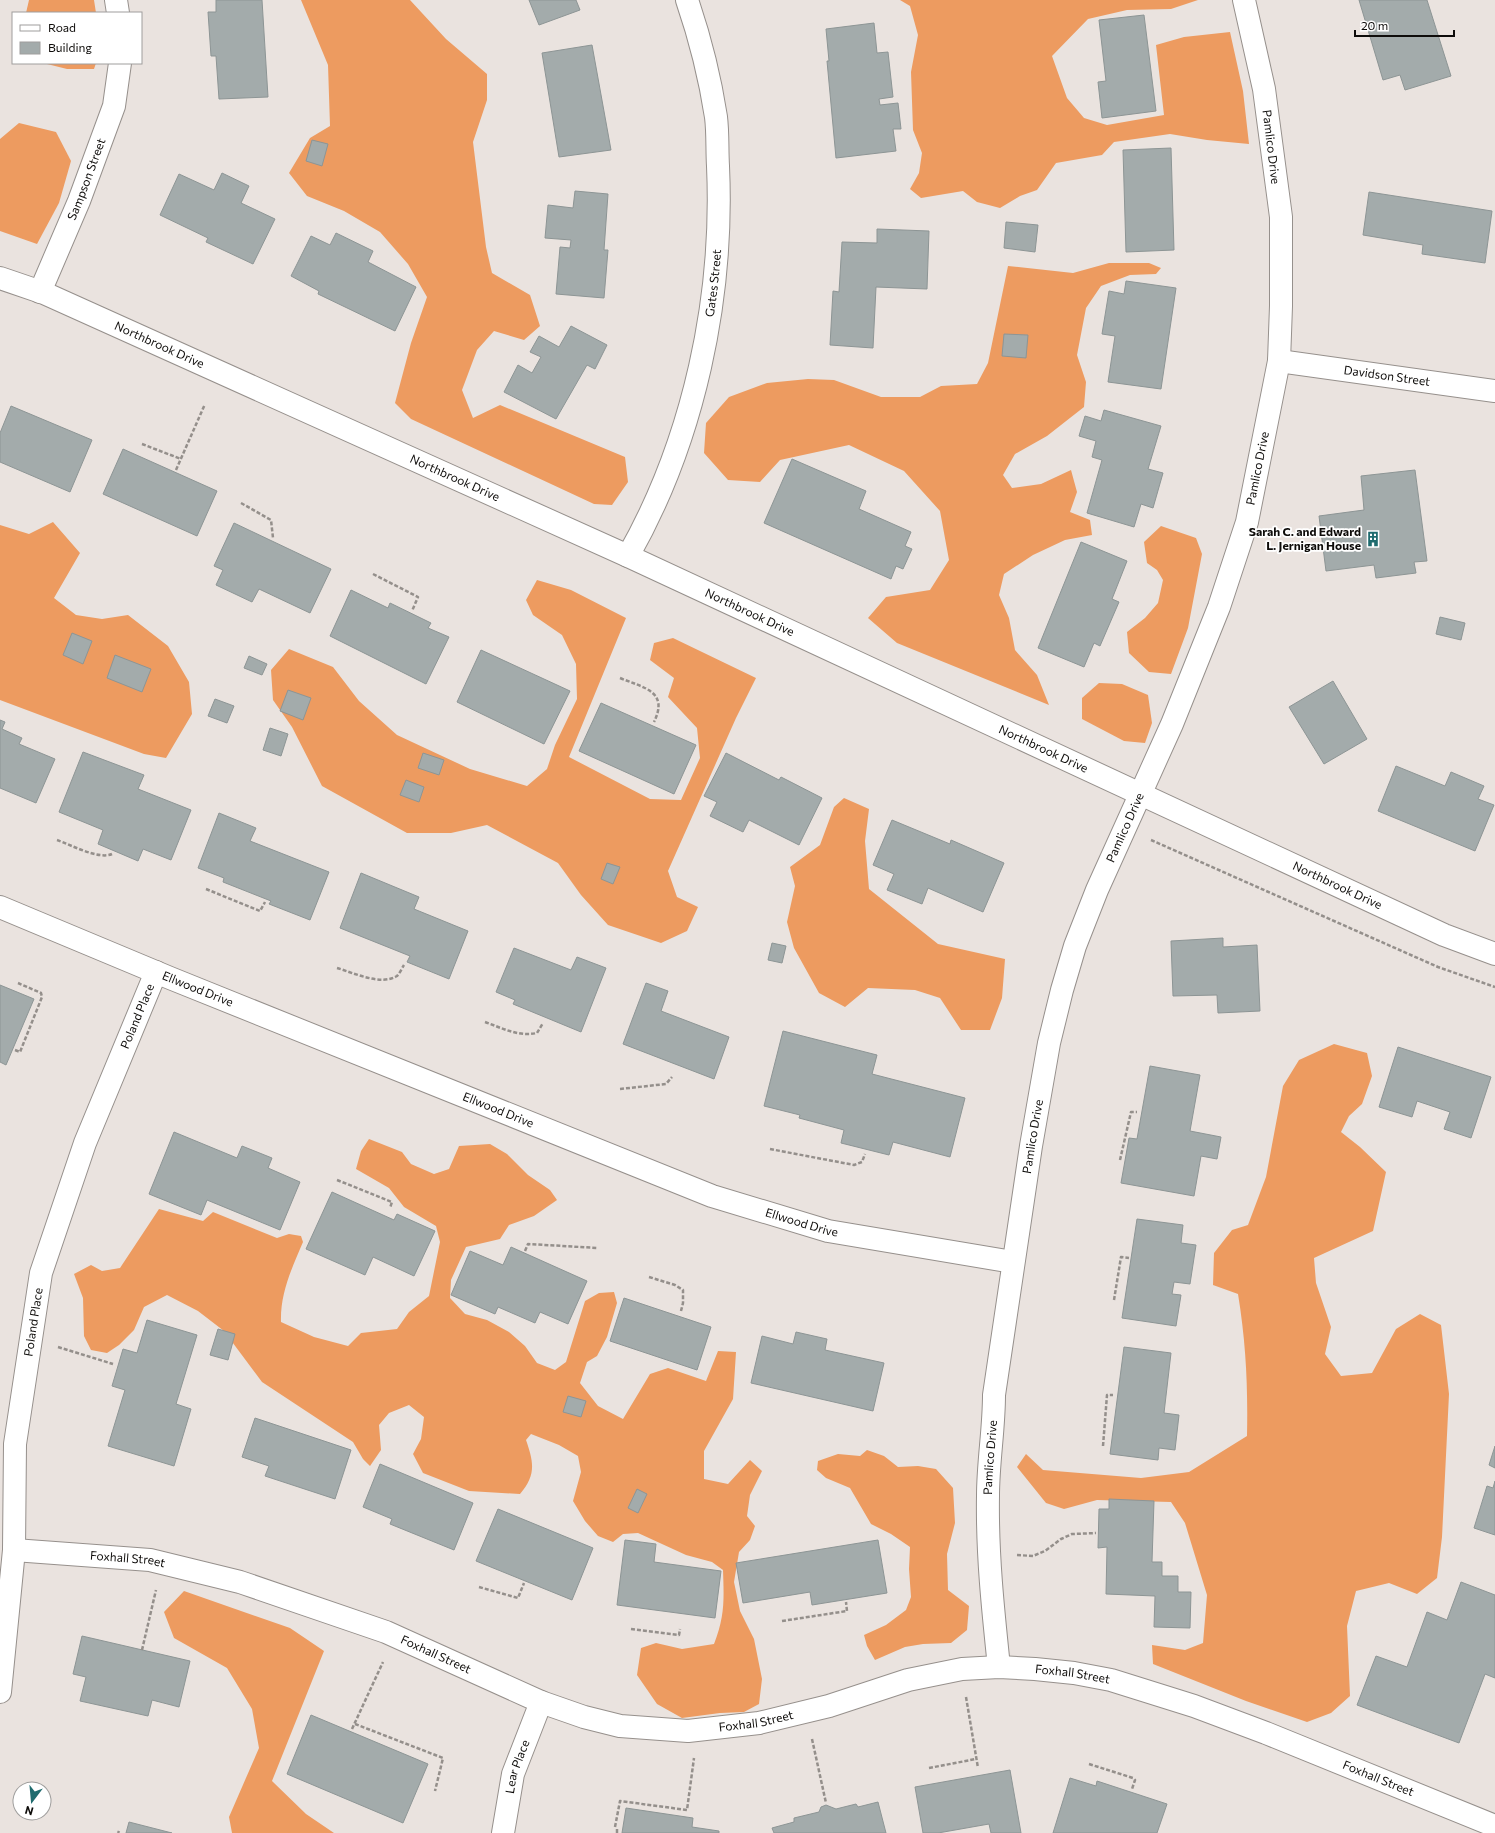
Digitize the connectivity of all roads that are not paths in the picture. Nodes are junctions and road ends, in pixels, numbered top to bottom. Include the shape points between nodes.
1 (116, 0) edge
2 (687, 0) edge
3 (1244, 0) edge
4 (118, 12) edge
5 (120, 64) edge
6 (0, 278) edge
7 (40, 292) junction
8 (1279, 361) junction
9 (1495, 391) edge
10 (628, 556) junction
11 (1142, 794) junction
12 (0, 907) edge
13 (1495, 954) edge
14 (156, 972) junction
15 (1013, 1262) junction
16 (14, 1550) junction
17 (999, 1667) junction
18 (0, 1692) edge
19 (541, 1702) junction
20 (1495, 1826) edge
21 (502, 1833) edge

1 - 4 street
2 - 10 street, Gates Street via 703,55 716,118 720,196 717,256 707,331 693,393 666,473 643,529
3 - 8 street, Pamlico Drive via 1264,89 1281,217
5 - 7 street, Sampson Street via 114,106 79,201
6 - 7 street, Northbrook Drive
7 - 10 street, Northbrook Drive
8 - 9 street, Davidson Street
8 - 11 street, Pamlico Drive via 1247,522 1219,607
10 - 11 street, Northbrook Drive
11 - 13 street, Northbrook Drive via 1444,935
11 - 15 street, Pamlico Drive via 1097,890 1075,946 1062,990 1047,1057
12 - 14 street, Ellwood Drive
14 - 15 street, Ellwood Drive via 712,1196 828,1231
14 - 16 street, Poland Place via 85,1143 41,1273 15,1444
15 - 17 street, Pamlico Drive via 994,1395 988,1495 992,1608
16 - 18 street, Poland Place
16 - 19 street, Foxhall Street via 150,1560 240,1582 394,1636
17 - 19 street, Foxhall Street via 962,1669 908,1680 828,1706 759,1723 688,1731 620,1726
17 - 20 street, Foxhall Street via 1074,1673 1131,1685 1266,1733
19 - 21 street, Lear Place via 513,1774

